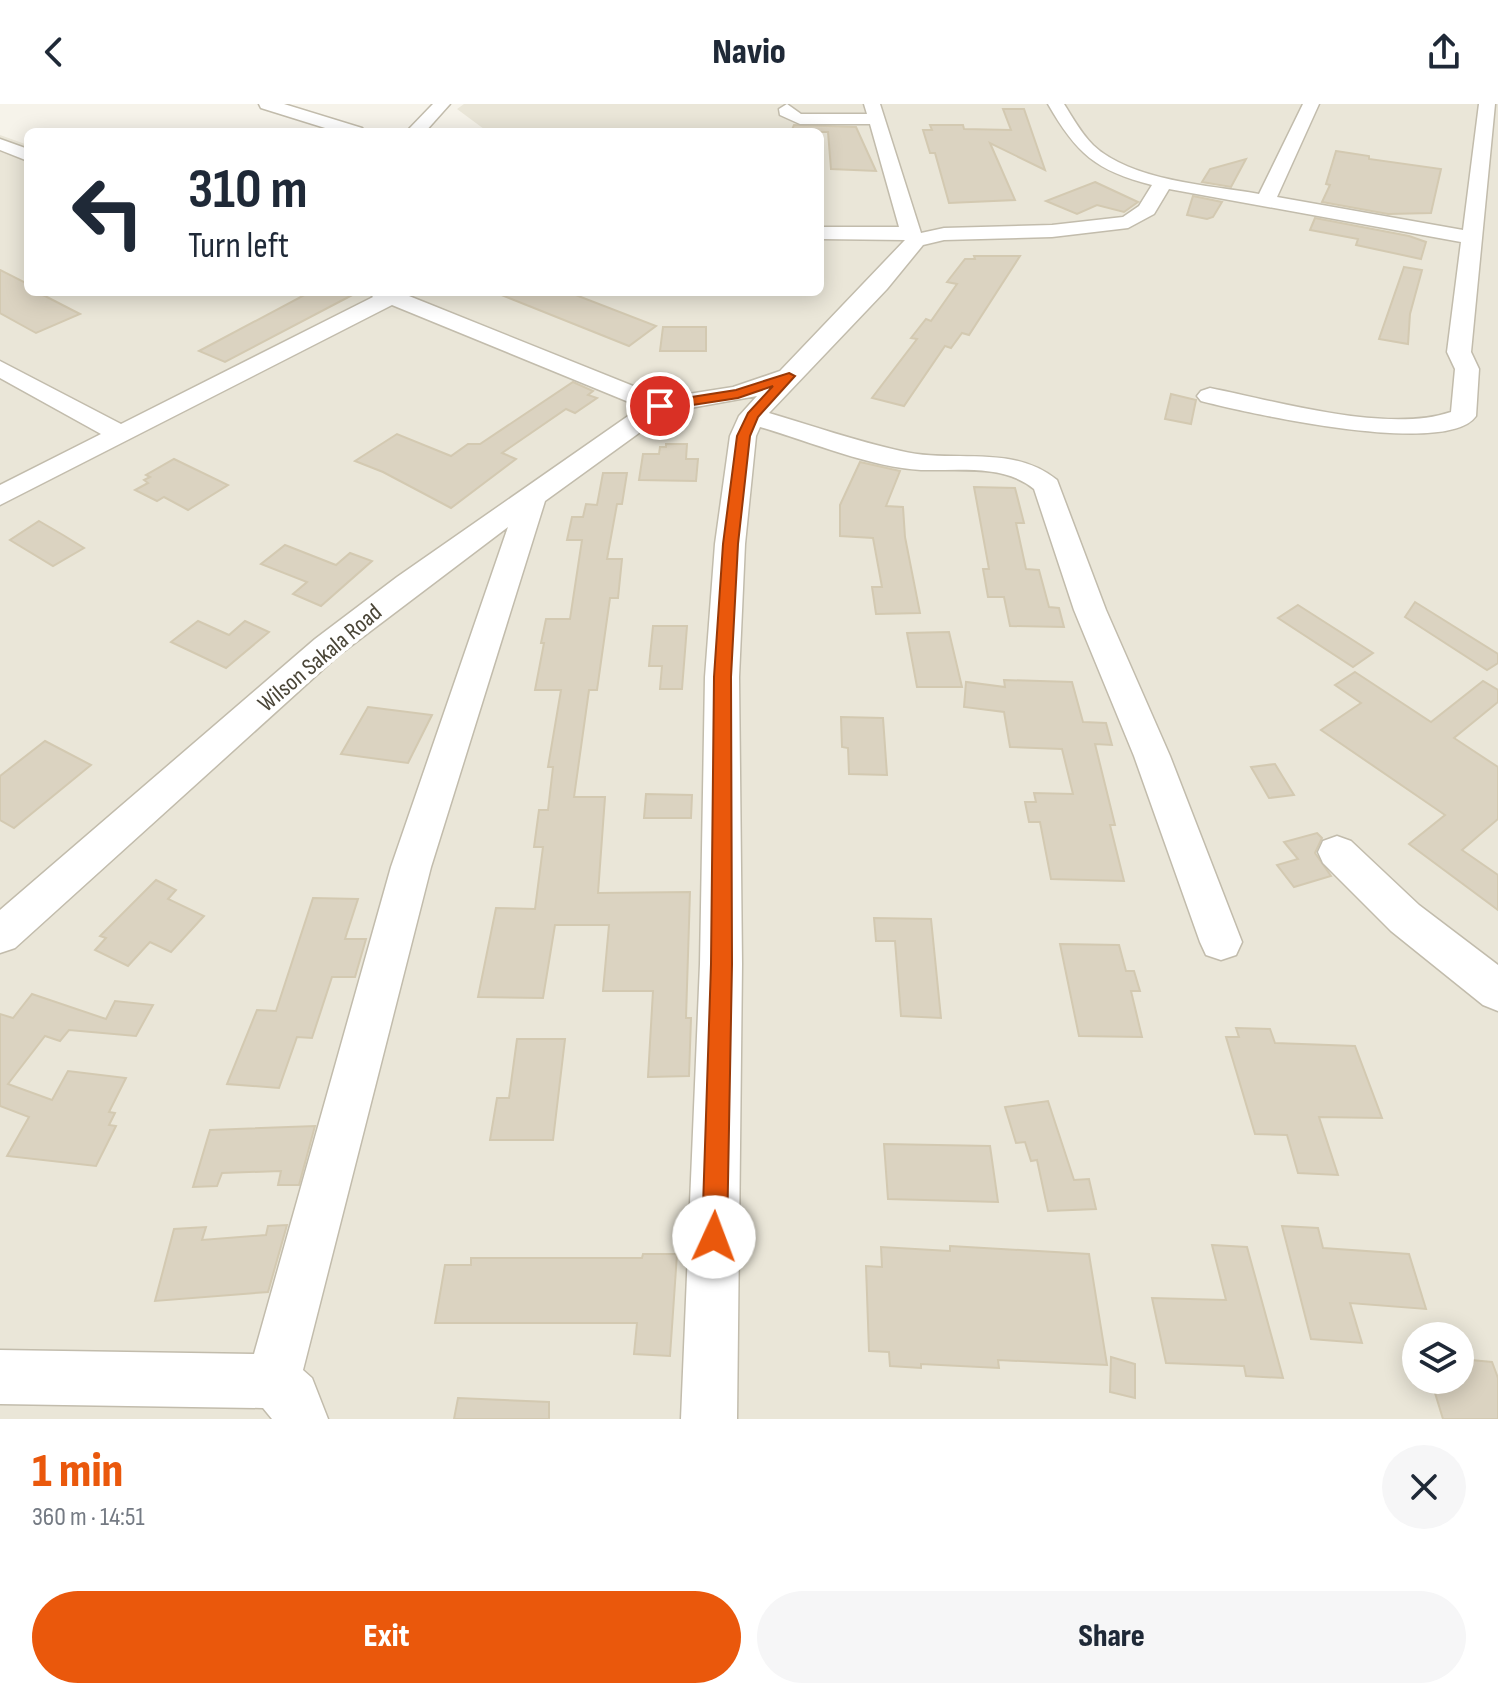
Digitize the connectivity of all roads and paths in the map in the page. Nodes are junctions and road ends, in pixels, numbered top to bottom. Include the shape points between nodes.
1 (267, 104) edge
2 (442, 104) edge
3 (1056, 104) edge
4 (1311, 104) edge
5 (1487, 104) edge
6 (787, 109) dead end
7 (873, 112) edge
8 (343, 128) edge
9 (419, 128) edge
10 (0, 144) edge
11 (24, 154) edge
12 (1488, 177) edge
13 (1163, 182) junction
14 (1266, 199) junction
15 (824, 233) edge
16 (913, 237) junction
17 (1471, 238) junction
18 (384, 296) edge
19 (388, 296) edge
20 (1459, 352) junction
21 (1485, 358) dead end
22 (0, 368) edge
23 (789, 376) junction
24 (1210, 396) dead end
25 (660, 406) junction
26 (752, 416) junction
27 (120, 434) junction
28 (0, 496) edge
29 (531, 500) junction
30 (1337, 852) dead end
31 (0, 935) edge
32 (1221, 942) dead end
33 (1498, 991) edge
34 (0, 1377) edge
35 (286, 1400) edge
36 (709, 1419) edge

1 - 8 street
2 - 9 street
3 - 13 street via 1096,158
4 - 14 street
5 - 12 street
6 - 7 street via 788,115 800,119
7 - 16 street
10 - 11 street
12 - 17 street
13 - 14 street
13 - 16 street via 1147,210 1128,222
14 - 17 street
15 - 16 street
16 - 23 street via 879,284
17 - 20 street
18 - 27 street
19 - 25 street
20 - 21 street
20 - 24 street via 1467,369 1463,416 1449,424 1364,423
22 - 27 street
23 - 25 street via 738,394
23 - 26 street
25 - 29 street, Wilson Sakala Road
26 - 32 street via 901,460 1009,467 1042,479
26 - 36 street via 739,456 722,677 721,964
27 - 28 street
29 - 31 street, Wilson Sakala Road via 327,647
29 - 35 street via 411,867
30 - 33 street via 1405,918
34 - 35 street

